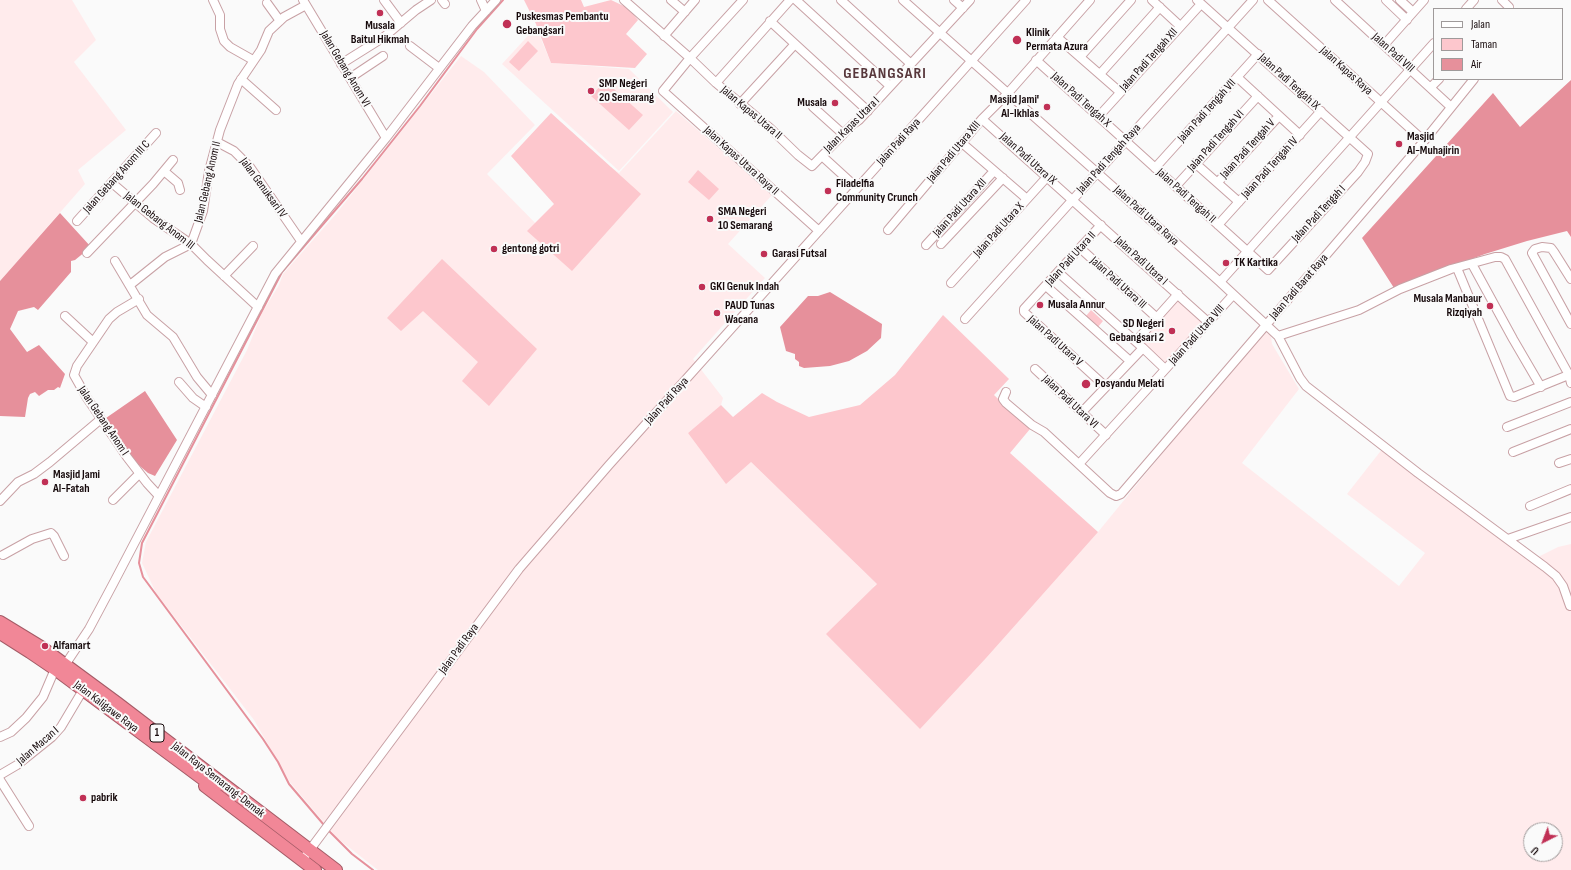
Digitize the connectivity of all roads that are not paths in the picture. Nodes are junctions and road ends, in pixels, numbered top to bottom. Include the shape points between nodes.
1 (213, 0) edge
2 (384, 0) edge
3 (431, 0) edge
4 (481, 0) edge
5 (496, 0) edge
6 (624, 0) edge
7 (671, 0) edge
8 (695, 0) edge
9 (743, 0) edge
10 (790, 0) edge
11 (796, 0) edge
12 (841, 0) edge
13 (903, 0) edge
14 (954, 0) edge
15 (970, 0) edge
16 (1026, 0) edge
17 (1090, 0) edge
18 (1131, 0) edge
19 (1152, 0) edge
20 (1253, 0) edge
21 (1268, 0) edge
22 (1335, 0) edge
23 (1386, 0) edge
24 (1400, 0) edge
25 (1424, 0) edge
26 (1474, 0) edge
27 (1502, 0) edge
28 (305, 2) edge
29 (1199, 2) edge
30 (266, 3) dead end
31 (1160, 7) junction
32 (1509, 7) dead end
33 (963, 8) junction
34 (1467, 8) edge
35 (486, 11) junction
36 (684, 12) junction
37 (1413, 12) junction
38 (1407, 20) junction
39 (280, 21) junction
40 (770, 21) junction
41 (402, 23) junction
42 (1180, 26) junction
43 (1228, 28) junction
44 (940, 33) junction
45 (664, 36) junction
46 (1057, 37) junction
47 (795, 44) junction
48 (1433, 44) edge
49 (1384, 45) junction
50 (410, 46) dead end
51 (1258, 54) junction
52 (384, 56) dead end
53 (1080, 57) junction
54 (690, 58) junction
55 (253, 60) junction
56 (972, 60) junction
57 (1036, 60) junction
58 (341, 64) junction
59 (911, 64) junction
60 (439, 68) junction
61 (1410, 69) junction
62 (1100, 74) junction
63 (1237, 77) junction
64 (350, 78) junction
65 (241, 79) junction
66 (1438, 80) edge
67 (1473, 80) edge
68 (716, 83) junction
69 (890, 86) junction
70 (1431, 87) junction
71 (1120, 92) junction
72 (1008, 93) junction
73 (1258, 96) junction
74 (1381, 102) junction
75 (740, 104) junction
76 (813, 107) dead end
77 (1451, 107) junction
78 (276, 110) dead end
79 (868, 111) junction
80 (1321, 111) junction
81 (1098, 116) junction
82 (1279, 116) junction
83 (982, 119) junction
84 (156, 133) dead end
85 (843, 134) junction
86 (1300, 134) junction
87 (1350, 137) junction
88 (386, 138) junction
89 (1125, 141) junction
90 (1424, 141) junction
91 (217, 142) junction
92 (962, 143) junction
93 (822, 156) junction
94 (173, 160) dead end
95 (1195, 163) junction
96 (814, 165) joint
97 (1155, 168) junction
98 (164, 170) junction
99 (994, 171) junction
100 (1098, 173) junction
101 (1047, 177) junction
102 (1003, 178) junction
103 (1218, 182) junction
104 (112, 183) junction
105 (1176, 186) junction
106 (857, 188) junction
107 (180, 190) dead end
108 (1027, 199) junction
109 (1073, 200) junction
110 (1239, 202) junction
111 (135, 203) junction
112 (963, 204) junction
113 (971, 212) junction
114 (77, 221) dead end
115 (1101, 225) junction
116 (1218, 225) junction
117 (888, 230) dead end
118 (819, 231) junction
119 (301, 241) junction
120 (191, 244) junction
121 (941, 244) dead end
122 (926, 245) dead end
123 (253, 246) dead end
124 (1080, 248) junction
125 (1247, 252) junction
126 (87, 253) dead end
127 (115, 261) dead end
128 (1472, 264) junction
129 (1457, 268) junction
130 (1058, 272) junction
131 (224, 276) junction
132 (1571, 279) edge
133 (1220, 282) junction
134 (951, 283) dead end
135 (130, 285) junction
136 (1046, 286) junction
137 (1178, 294) junction
138 (1233, 295) junction
139 (138, 299) junction
140 (258, 307) junction
141 (1024, 309) joint
142 (65, 316) dead end
143 (1157, 318) junction
144 (965, 319) dead end
145 (1208, 322) junction
146 (1571, 324) edge
147 (1271, 330) junction
148 (1136, 341) junction
149 (93, 342) junction
150 (1143, 348) junction
151 (1130, 361) junction
152 (1035, 369) dead end
153 (1165, 369) junction
154 (1570, 377) edge
155 (179, 382) dead end
156 (1106, 387) junction
157 (1541, 387) junction
158 (1006, 392) dead end
159 (212, 395) junction
160 (1571, 402) edge
161 (206, 407) junction
162 (1082, 412) junction
163 (101, 419) junction
164 (1507, 426) dead end
165 (1571, 430) edge
166 (1106, 435) junction
167 (1514, 452) dead end
168 (1571, 459) edge
169 (1559, 463) dead end
170 (1079, 464) junction
171 (139, 474) junction
172 (1571, 489) edge
173 (159, 496) junction
174 (113, 500) dead end
175 (0, 501) edge
176 (1530, 506) dead end
177 (1571, 517) edge
178 (1508, 539) junction
179 (1, 553) edge
180 (64, 556) dead end
181 (8, 562) dead end
182 (1570, 606) edge
183 (0, 622) edge
184 (0, 633) edge
185 (60, 667) junction
186 (84, 690) junction
187 (0, 737) edge
188 (170, 754) junction
189 (0, 776) edge
190 (0, 780) edge
191 (29, 826) dead end
192 (308, 852) junction
193 (315, 870) edge
194 (326, 870) edge
195 (336, 870) edge

1 - 55 street via 220,15 220,29 224,41
2 - 41 street
3 - 41 street
4 - 35 street
5 - 35 street
6 - 45 street, Jalan Kapas Utara II
7 - 36 street
8 - 36 street
9 - 54 street
10 - 40 street
11 - 69 street
12 - 59 street
13 - 44 street, Jalan Padi Utara Raya
14 - 33 street
15 - 33 street, Jalan Kapas Utara I
16 - 56 street, Jalan Padi Raya
17 - 46 street, Jalan Padi Utara XIII
18 - 53 street
19 - 31 street
20 - 43 street, Jalan Padi Tengah Raya
21 - 74 street, Jalan Kapas Raya
22 - 49 street, Jalan Padi VIII
23 - 38 street
24 - 37 street
25 - 37 street
26 - 34 street
27 - 32 street
28 - 39 street, Jalan Gebang Anom II
28 - 58 street, Jalan Gebang Anom VI
29 - 42 street, Jalan Padi Tengah XII
29 - 43 street, Jalan Padi Tengah IX
30 - 39 street
31 - 42 street
31 - 62 street
33 - 44 street, Jalan Kapas Utara I
35 - 60 street
36 - 45 street
37 - 38 street
38 - 49 street
39 - 55 street, Jalan Gebang Anom II via 268,31 261,50
40 - 47 street
40 - 68 street
41 - 58 street
42 - 71 street, Jalan Padi Tengah XII
43 - 51 street, Jalan Padi Tengah IX
43 - 89 street, Jalan Padi Tengah Raya
44 - 56 street, Jalan Padi Utara Raya
44 - 59 street, Jalan Kapas Utara I
45 - 54 street, Jalan Kapas Utara II
46 - 53 street
46 - 57 street, Jalan Padi Utara XIII
47 - 75 street
47 - 79 street
48 - 61 street
49 - 61 street, Jalan Padi VIII
50 - 60 street
51 - 63 street, Jalan Padi Tengah VII
51 - 80 street, Jalan Padi Tengah IX
52 - 64 street
53 - 62 street
54 - 68 street, Jalan Kapas Utara II
54 - 118 street, Jalan Kapas Utara Raya II via 663,91
55 - 65 street, Jalan Gebang Anom II
56 - 72 street, Jalan Padi Utara Raya
56 - 106 street, Jalan Padi Raya
57 - 72 street, Jalan Padi Utara XIII
57 - 81 street, Jalan Padi Tengah X
58 - 64 street, Jalan Gebang Anom VI
59 - 69 street, Jalan Kapas Utara I
60 - 88 street
61 - 70 street, Jalan Padi VIII
61 - 74 street
62 - 71 street
63 - 73 street
63 - 97 street, Jalan Padi Tengah VII
64 - 88 street, Jalan Gebang Anom VI
65 - 78 street
65 - 91 street, Jalan Gebang Anom II
66 - 70 street
67 - 77 street, Jalan Padi Barat Raya
68 - 75 street, Jalan Kapas Utara II
69 - 79 street, Jalan Kapas Utara I
70 - 77 street, Jalan Padi VIII
71 - 81 street, Jalan Padi Tengah XII
72 - 83 street, Jalan Padi Utara XIII
72 - 100 street, Jalan Padi Utara Raya
73 - 82 street
73 - 95 street, Jalan Padi Tengah VI
74 - 87 street
74 - 90 street, Jalan Kapas Raya
75 - 96 street, Jalan Kapas Utara II via 810,165
76 - 85 street
77 - 90 street, Jalan Padi Barat Raya
79 - 85 street, Jalan Kapas Utara I
80 - 86 street, Jalan Padi Tengah IV
80 - 87 street, Jalan Padi Tengah IX
81 - 89 street, Jalan Padi Tengah X
82 - 86 street
82 - 103 street, Jalan Padi Tengah V
83 - 92 street, Jalan Padi Utara XIII
83 - 101 street, Jalan Padi Utara IX
84 - 104 street, Jalan Gebang Anom III C
85 - 93 street, Jalan Kapas Utara I
86 - 110 street, Jalan Padi Tengah IV
87 - 125 street
87 - 125 street, Jalan Padi Tengah I via 1368,154 1358,172 1268,270
88 - 119 street
89 - 97 street, Jalan Padi Tengah II
89 - 100 street, Jalan Padi Tengah Raya
90 - 147 street, Jalan Padi Barat Raya
91 - 119 street, Jalan Genuksari IV via 234,151 250,166
91 - 120 street, Jalan Gebang Anom II via 209,171 203,211
92 - 99 street
92 - 117 street, Jalan Padi Utara XIII
93 - 96 street, Jalan Kapas Utara I
93 - 106 street
94 - 98 street
95 - 103 street
95 - 105 street, Jalan Padi Tengah VI
97 - 105 street, Jalan Padi Tengah II
98 - 107 street via 178,183
98 - 111 street
99 - 102 street
99 - 112 street, Jalan Padi Utara XII
100 - 109 street, Jalan Padi Tengah Raya
100 - 133 street, Jalan Padi Utara Raya
101 - 108 street, Jalan Padi Utara X
101 - 109 street, Jalan Padi Utara IX
102 - 108 street
102 - 113 street, Jalan Padi Utara XII
103 - 110 street
104 - 111 street, Jalan Gebang Anom III
104 - 114 street, Jalan Gebang Anom III C
105 - 116 street, Jalan Padi Tengah II
106 - 118 street, Jalan Padi Raya
108 - 134 street, Jalan Padi Utara X
109 - 115 street, Jalan Padi Utara I
109 - 144 street, Jalan Padi Tengah Raya
110 - 116 street, Jalan Padi Tengah IV
111 - 120 street, Jalan Gebang Anom III
111 - 126 street
112 - 113 street
112 - 122 street, Jalan Padi Utara XII
113 - 121 street, Jalan Padi Utara XII
115 - 124 street, Jalan Padi Utara II
115 - 137 street, Jalan Padi Utara I
116 - 125 street, Jalan Padi Tengah II
118 - 192 street, Jalan Padi Raya via 519,569
119 - 140 street via 275,274
120 - 131 street, Jalan Gebang Anom III
120 - 135 street via 165,257
123 - 131 street
124 - 130 street, Jalan Padi Utara II
124 - 143 street, Jalan Padi Utara III
125 - 133 street
127 - 135 street
128 - 129 street
128 - 154 street via 1495,257 1505,259
128 - 157 street
129 - 147 street via 1400,289 1359,310
129 - 157 street via 1510,396 1514,398
130 - 136 street, Jalan Padi Utara II
130 - 148 street
131 - 140 street, Jalan Gebang Anom III
132 - 146 street via 1551,248 1542,247 1532,252
133 - 138 street, Jalan Padi Utara Raya
135 - 139 street
136 - 141 street, Jalan Padi Utara II
136 - 151 street
137 - 143 street
137 - 145 street, Jalan Padi Utara I
138 - 145 street, Jalan Padi Utara VIII
138 - 147 street, Jalan Padi Utara Raya
139 - 149 street via 113,315
139 - 159 street via 150,318 173,337 197,377
140 - 159 street
141 - 156 street, Jalan Padi Utara V via 1026,315
142 - 149 street
143 - 148 street
145 - 153 street, Jalan Padi Utara VIII
147 - 170 street, Jalan Padi Barat Raya via 1121,494 1116,496 1110,493
147 - 178 street via 1306,386
148 - 150 street
149 - 163 street, Jalan Gebang Anom I via 74,375
150 - 151 street
150 - 153 street
151 - 156 street
152 - 162 street, Jalan Padi Utara VI
153 - 166 street, Jalan Padi Utara VIII
154 - 157 street
155 - 161 street via 193,398
156 - 162 street
158 - 170 street via 1003,399 1006,403 1044,432
159 - 161 street
160 - 164 street
161 - 173 street
162 - 166 street, Jalan Padi Utara VI
163 - 171 street, Jalan Gebang Anom I
163 - 175 street via 50,462 18,482
165 - 167 street
166 - 170 street, Jalan Padi Utara VIII
168 - 169 street
171 - 173 street, Jalan Gebang Anom I
171 - 174 street
172 - 176 street
173 - 185 street via 89,629
177 - 178 street
178 - 182 street via 1556,576 1563,586
179 - 180 street via 32,539 51,534
179 - 181 street
183 - 185 highway, Jalan Raya Semarang-Demak / 1 via 41,647
184 - 185 highway, Jalan Kaligawe Raya / 1
185 - 186 highway, Jalan Kaligawe Raya / 1
185 - 187 street via 43,697 11,732
185 - 192 highway, Jalan Raya Semarang-Demak / 1
186 - 188 highway, Jalan Kaligawe Raya / 1
186 - 189 street, Jalan Macan I via 52,737
188 - 192 highway, Jalan Kaligawe Raya / 1
188 - 193 highway via 199,782
190 - 191 street
192 - 194 highway, Jalan Kaligawe Raya / 1
192 - 195 highway, Jalan Raya Semarang-Demak / 1

